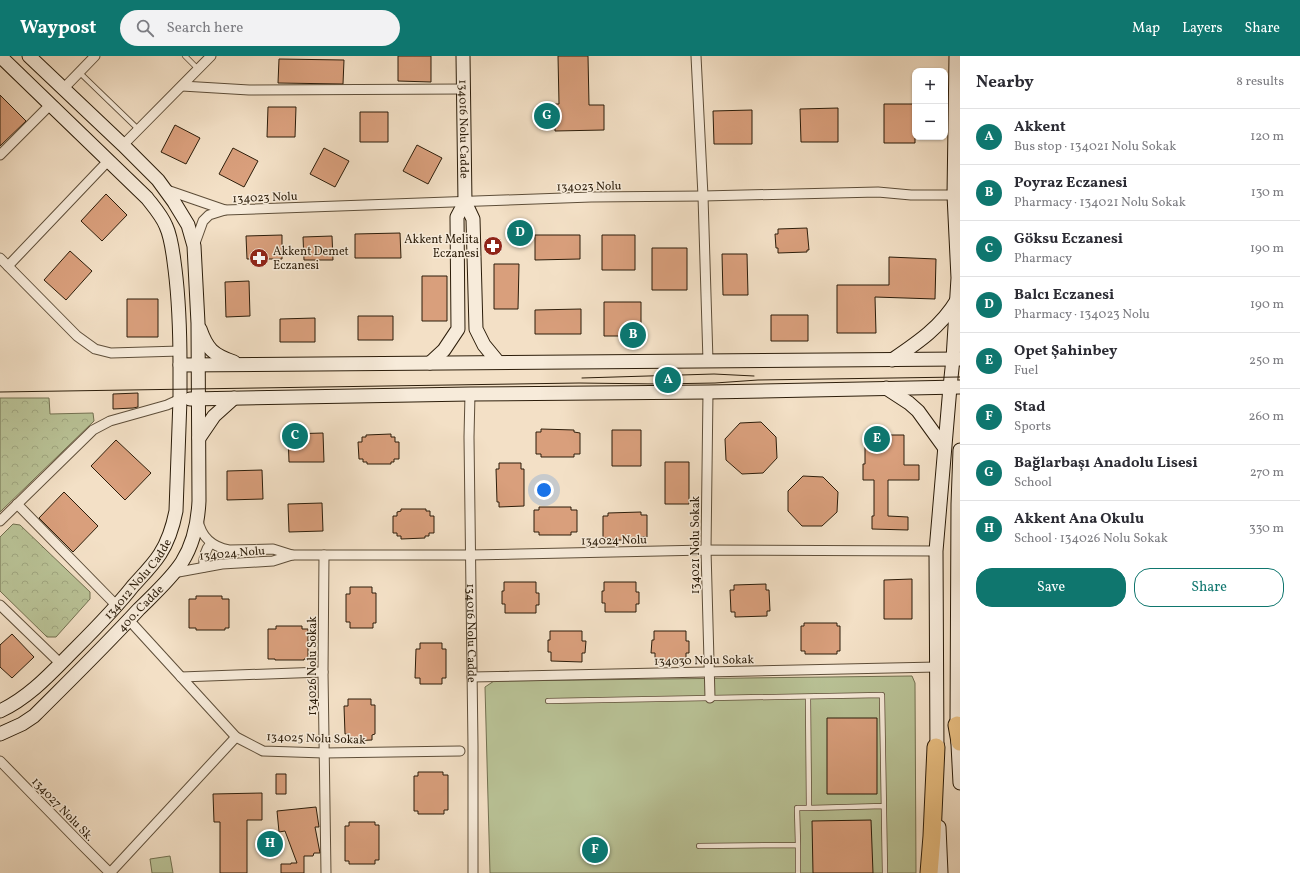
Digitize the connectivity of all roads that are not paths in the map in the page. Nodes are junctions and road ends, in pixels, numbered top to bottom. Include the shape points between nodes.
1 (0, 56) edge
2 (29, 56) edge
3 (95, 56) edge
4 (185, 56) edge
5 (211, 56) edge
6 (463, 56) edge
7 (696, 56) edge
8 (956, 56) edge
9 (198, 69) junction
10 (79, 72) junction
11 (182, 86) junction
12 (64, 88) junction
13 (464, 89) junction
14 (50, 105) junction
15 (138, 129) junction
16 (123, 145) junction
17 (0, 155) edge
18 (108, 161) junction
19 (164, 188) junction
20 (954, 194) junction
21 (704, 196) junction
22 (465, 202) junction
23 (225, 210) junction
24 (194, 246) junction
25 (0, 258) edge
26 (8, 266) junction
27 (957, 300) junction
28 (198, 323) junction
29 (180, 351) junction
30 (957, 359) edge
31 (892, 360) junction
32 (708, 361) junction
33 (498, 362) junction
34 (430, 363) junction
35 (180, 365) junction
36 (197, 365) junction
37 (241, 365) junction
38 (955, 387) edge
39 (886, 388) junction
40 (708, 392) junction
41 (470, 394) junction
42 (234, 398) junction
43 (180, 399) junction
44 (199, 399) junction
45 (198, 438) junction
46 (944, 447) junction
47 (960, 456) edge
48 (17, 504) junction
49 (198, 518) junction
50 (0, 521) edge
51 (211, 543) junction
52 (706, 550) junction
53 (936, 551) junction
54 (324, 555) junction
55 (470, 555) junction
56 (292, 556) junction
57 (204, 567) junction
58 (173, 573) junction
59 (0, 604) edge
60 (117, 606) junction
61 (129, 620) junction
62 (61, 664) junction
63 (937, 667) junction
64 (323, 672) junction
65 (710, 672) junction
66 (181, 677) junction
67 (472, 677) junction
68 (808, 697) junction
69 (710, 698) junction
70 (548, 701) dead end
71 (0, 711) edge
72 (958, 725) junction
73 (0, 734) edge
74 (236, 738) junction
75 (960, 742) edge
76 (936, 747) junction
77 (460, 751) dead end
78 (324, 753) junction
79 (0, 761) edge
80 (960, 784) edge
81 (884, 806) junction
82 (809, 808) junction
83 (798, 845) junction
84 (699, 846) dead end
85 (110, 873) edge
86 (326, 873) edge
87 (473, 873) edge
88 (798, 873) edge
89 (885, 873) edge
90 (929, 873) edge
91 (941, 873) edge

1 - 14 main road, 134012 Nolu Cadde
2 - 12 main road
3 - 10 street
4 - 9 lane
5 - 9 street
6 - 13 main road, 134016 Nolu Cadde
7 - 21 street
8 - 20 main road
9 - 11 street
10 - 12 street
10 - 15 lane
11 - 13 street via 250,90
11 - 15 street
12 - 16 main road
13 - 22 main road, 134016 Nolu Cadde
14 - 17 street
14 - 18 main road, 134012 Nolu Cadde
15 - 16 street
16 - 19 main road
18 - 26 street
18 - 29 main road, 134012 Nolu Cadde via 147,198 166,226 176,275
19 - 23 street
19 - 24 main road via 188,225
20 - 21 street, 134023 Nolu via 878,192
20 - 27 main road
21 - 22 street, 134023 Nolu
21 - 32 street
22 - 23 street, 134023 Nolu
22 - 33 main road via 473,219 476,329 484,345
22 - 34 main road via 457,217 458,329 444,350
23 - 24 street via 209,215 203,221
24 - 28 main road
25 - 26 street
26 - 29 street via 77,336 96,349 110,353
27 - 30 main road
27 - 31 main road via 950,313 934,329
28 - 36 main road, 400. Cadde
28 - 37 main road via 204,342 211,350 220,357
29 - 35 main road, 134012 Nolu Cadde
30 - 31 main road
30 - 38 main road
31 - 32 main road
32 - 33 main road
33 - 34 main road
34 - 37 main road
35 - 36 main road
35 - 43 main road, 134012 Nolu Cadde
36 - 37 main road
36 - 44 main road, 400. Cadde
38 - 39 main road
38 - 46 main road
39 - 40 main road
39 - 46 main road via 918,411
40 - 41 main road
40 - 52 street, 134021 Nolu Sokak
41 - 42 main road
41 - 55 street, 134016 Nolu Cadde
42 - 44 main road
42 - 45 main road via 214,416
43 - 44 main road
43 - 48 street via 168,406 110,421 93,430
43 - 60 main road, 134012 Nolu Cadde via 176,511 173,527 160,554
44 - 45 main road, 400. Cadde
45 - 49 main road, 400. Cadde
46 - 53 main road
47 - 72 main road
48 - 50 street
48 - 60 street
49 - 51 street, 134024 Nolu via 203,534
49 - 58 main road, 400. Cadde via 190,547
51 - 56 street, 134024 Nolu via 229,550 273,549
51 - 57 street via 205,552
52 - 53 street, 134024 Nolu
52 - 55 street, 134024 Nolu
52 - 65 street, 134021 Nolu Sokak
53 - 63 main road
54 - 55 street, 134024 Nolu
54 - 56 street, 134024 Nolu
54 - 64 street, 134026 Nolu Sokak
55 - 67 street, 134016 Nolu Cadde
56 - 57 street, 134024 Nolu via 273,561
57 - 58 street, 134024 Nolu
58 - 61 main road, 400. Cadde
59 - 62 street
60 - 62 main road, 134012 Nolu Cadde
61 - 66 street, 134025 Nolu Sokak
61 - 73 main road, 400. Cadde via 34,716
62 - 71 main road, 134012 Nolu Cadde via 25,697
63 - 65 street, 134030 Nolu Sokak
63 - 76 main road
64 - 66 street
64 - 78 street, 134026 Nolu Sokak
65 - 67 street, 134030 Nolu Sokak
65 - 69 street, 134021 Nolu Sokak
66 - 74 street, 134025 Nolu Sokak
67 - 87 street, 134016 Nolu Cadde
68 - 69 lane
68 - 81 lane via 882,695
68 - 82 lane
69 - 70 lane
72 - 75 highway
72 - 80 main road
74 - 78 street, 134025 Nolu Sokak via 263,751
74 - 85 street
76 - 90 highway
76 - 91 main road
77 - 78 street, 134025 Nolu Sokak
78 - 86 street, 134026 Nolu Sokak
79 - 85 street, 134027 Nolu Sk.
81 - 82 lane
81 - 89 lane
82 - 83 lane via 797,808
83 - 84 lane
83 - 88 lane

